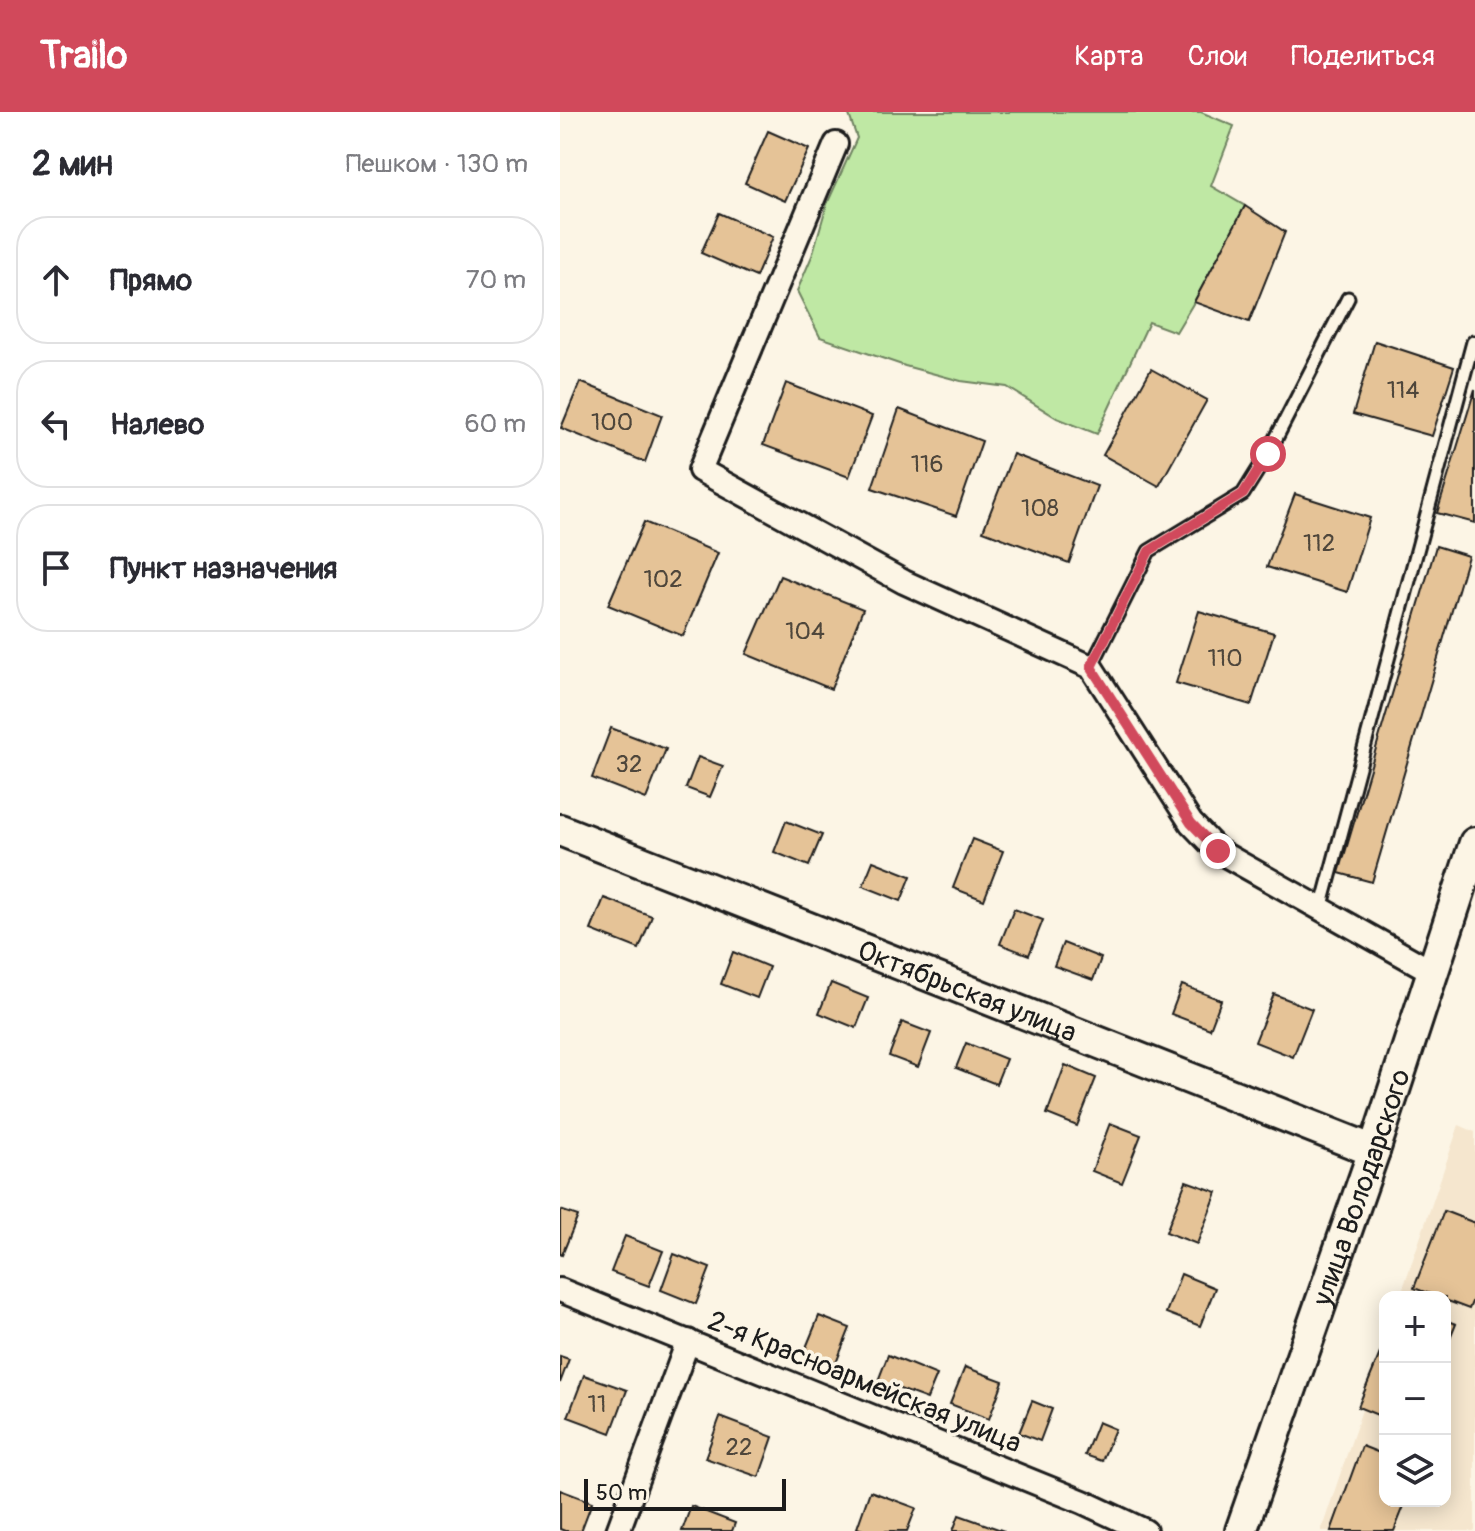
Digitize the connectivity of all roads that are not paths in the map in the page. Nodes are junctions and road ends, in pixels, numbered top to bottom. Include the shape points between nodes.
1 (836, 144) dead end
2 (1348, 298) dead end
3 (1473, 342) edge
4 (1091, 667) junction
5 (560, 830) edge
6 (1475, 843) edge
7 (1321, 910) junction
8 (1433, 972) junction
9 (1374, 1151) junction
10 (560, 1290) edge
11 (688, 1341) junction
12 (618, 1531) edge
13 (1145, 1531) edge
14 (1241, 1531) edge

1 - 4 street via 700,470 904,582
2 - 4 lane via 1243,494 1149,551
3 - 7 lane
4 - 7 street via 1200,833 1218,851
5 - 9 street, Октябрьская улица
6 - 8 street, улица Володарского
7 - 8 street
8 - 9 street, улица Володарского
9 - 14 street, улица Володарского
10 - 11 street, 2-я Красноармейская улица
11 - 12 street
11 - 13 street, 2-я Красноармейская улица

